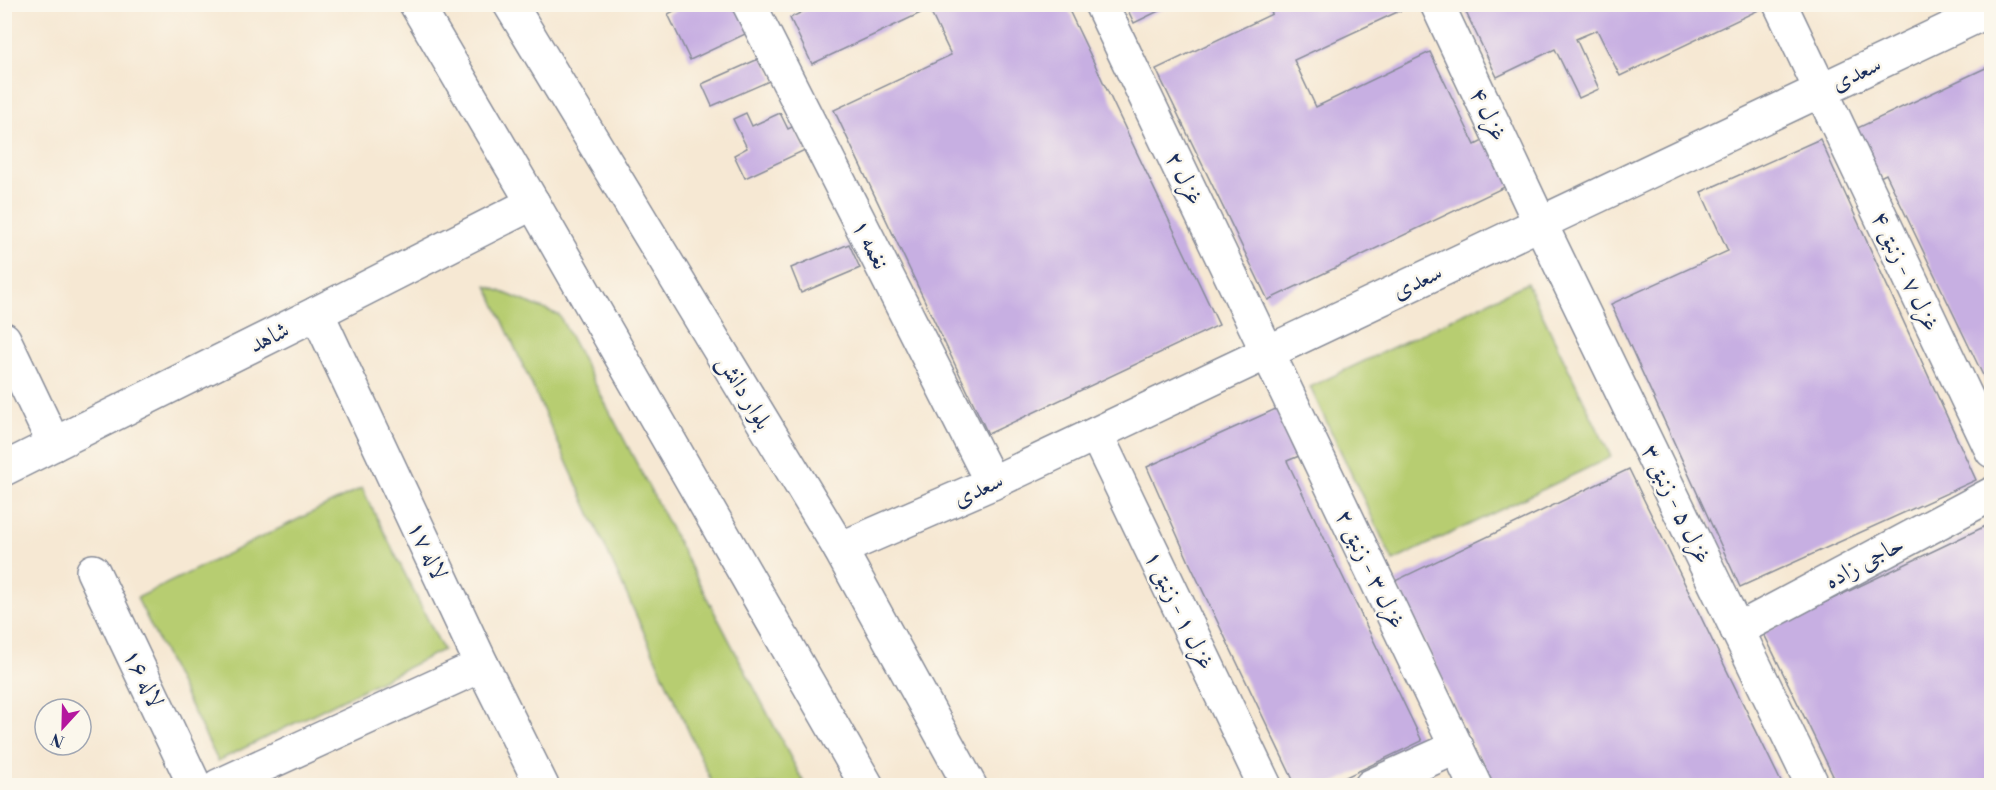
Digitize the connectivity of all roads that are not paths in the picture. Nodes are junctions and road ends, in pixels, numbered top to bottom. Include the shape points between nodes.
1 (416, 4) edge
2 (510, 4) edge
3 (749, 4) edge
4 (1101, 4) edge
5 (1437, 4) edge
6 (1780, 4) edge
7 (1992, 9) edge
8 (1820, 90) junction
9 (533, 202) junction
10 (1540, 223) junction
11 (318, 313) junction
12 (4, 339) edge
13 (1268, 352) junction
14 (1096, 434) junction
15 (54, 444) junction
16 (1992, 451) edge
17 (4, 469) edge
18 (992, 483) junction
19 (1992, 494) edge
20 (840, 549) junction
21 (93, 571) dead end
22 (1737, 630) junction
23 (482, 664) junction
24 (1456, 747) junction
25 (195, 786) edge
26 (218, 786) edge
27 (542, 786) edge
28 (867, 786) edge
29 (970, 786) edge
30 (1265, 786) edge
31 (1371, 786) edge
32 (1474, 786) edge
33 (1813, 786) edge

1 - 9 street
2 - 20 street, بلوار دانش
3 - 18 street, نغمه ۱
4 - 13 street, غزل ۲
5 - 10 street, غزل ۴
6 - 8 street, غزل ۷ - زنبق ۴
7 - 8 street, سعدی
8 - 10 street, سعدی
8 - 16 street, غزل ۷ - زنبق ۴
9 - 11 street, شاهد
9 - 28 street
10 - 13 street, سعدی
10 - 22 street, غزل ۵ - زنبق ۳
11 - 15 street, شاهد
11 - 23 street, لاله ۱۷
12 - 15 street
13 - 14 street, سعدی
13 - 24 street, غزل ۳ - زنبق ۲
14 - 18 street, سعدی
14 - 30 street, غزل ۱ - زنبق ۱
15 - 17 street, شاهد
18 - 20 street, سعدی
19 - 22 street, حاجی زاده
20 - 29 street, بلوار دانش
21 - 25 street, لاله ۱۶
22 - 33 street, غزل ۵ - زنبق ۳
23 - 26 street
23 - 27 street, لاله ۱۷
24 - 31 street
24 - 32 street, غزل ۳ - زنبق ۲

